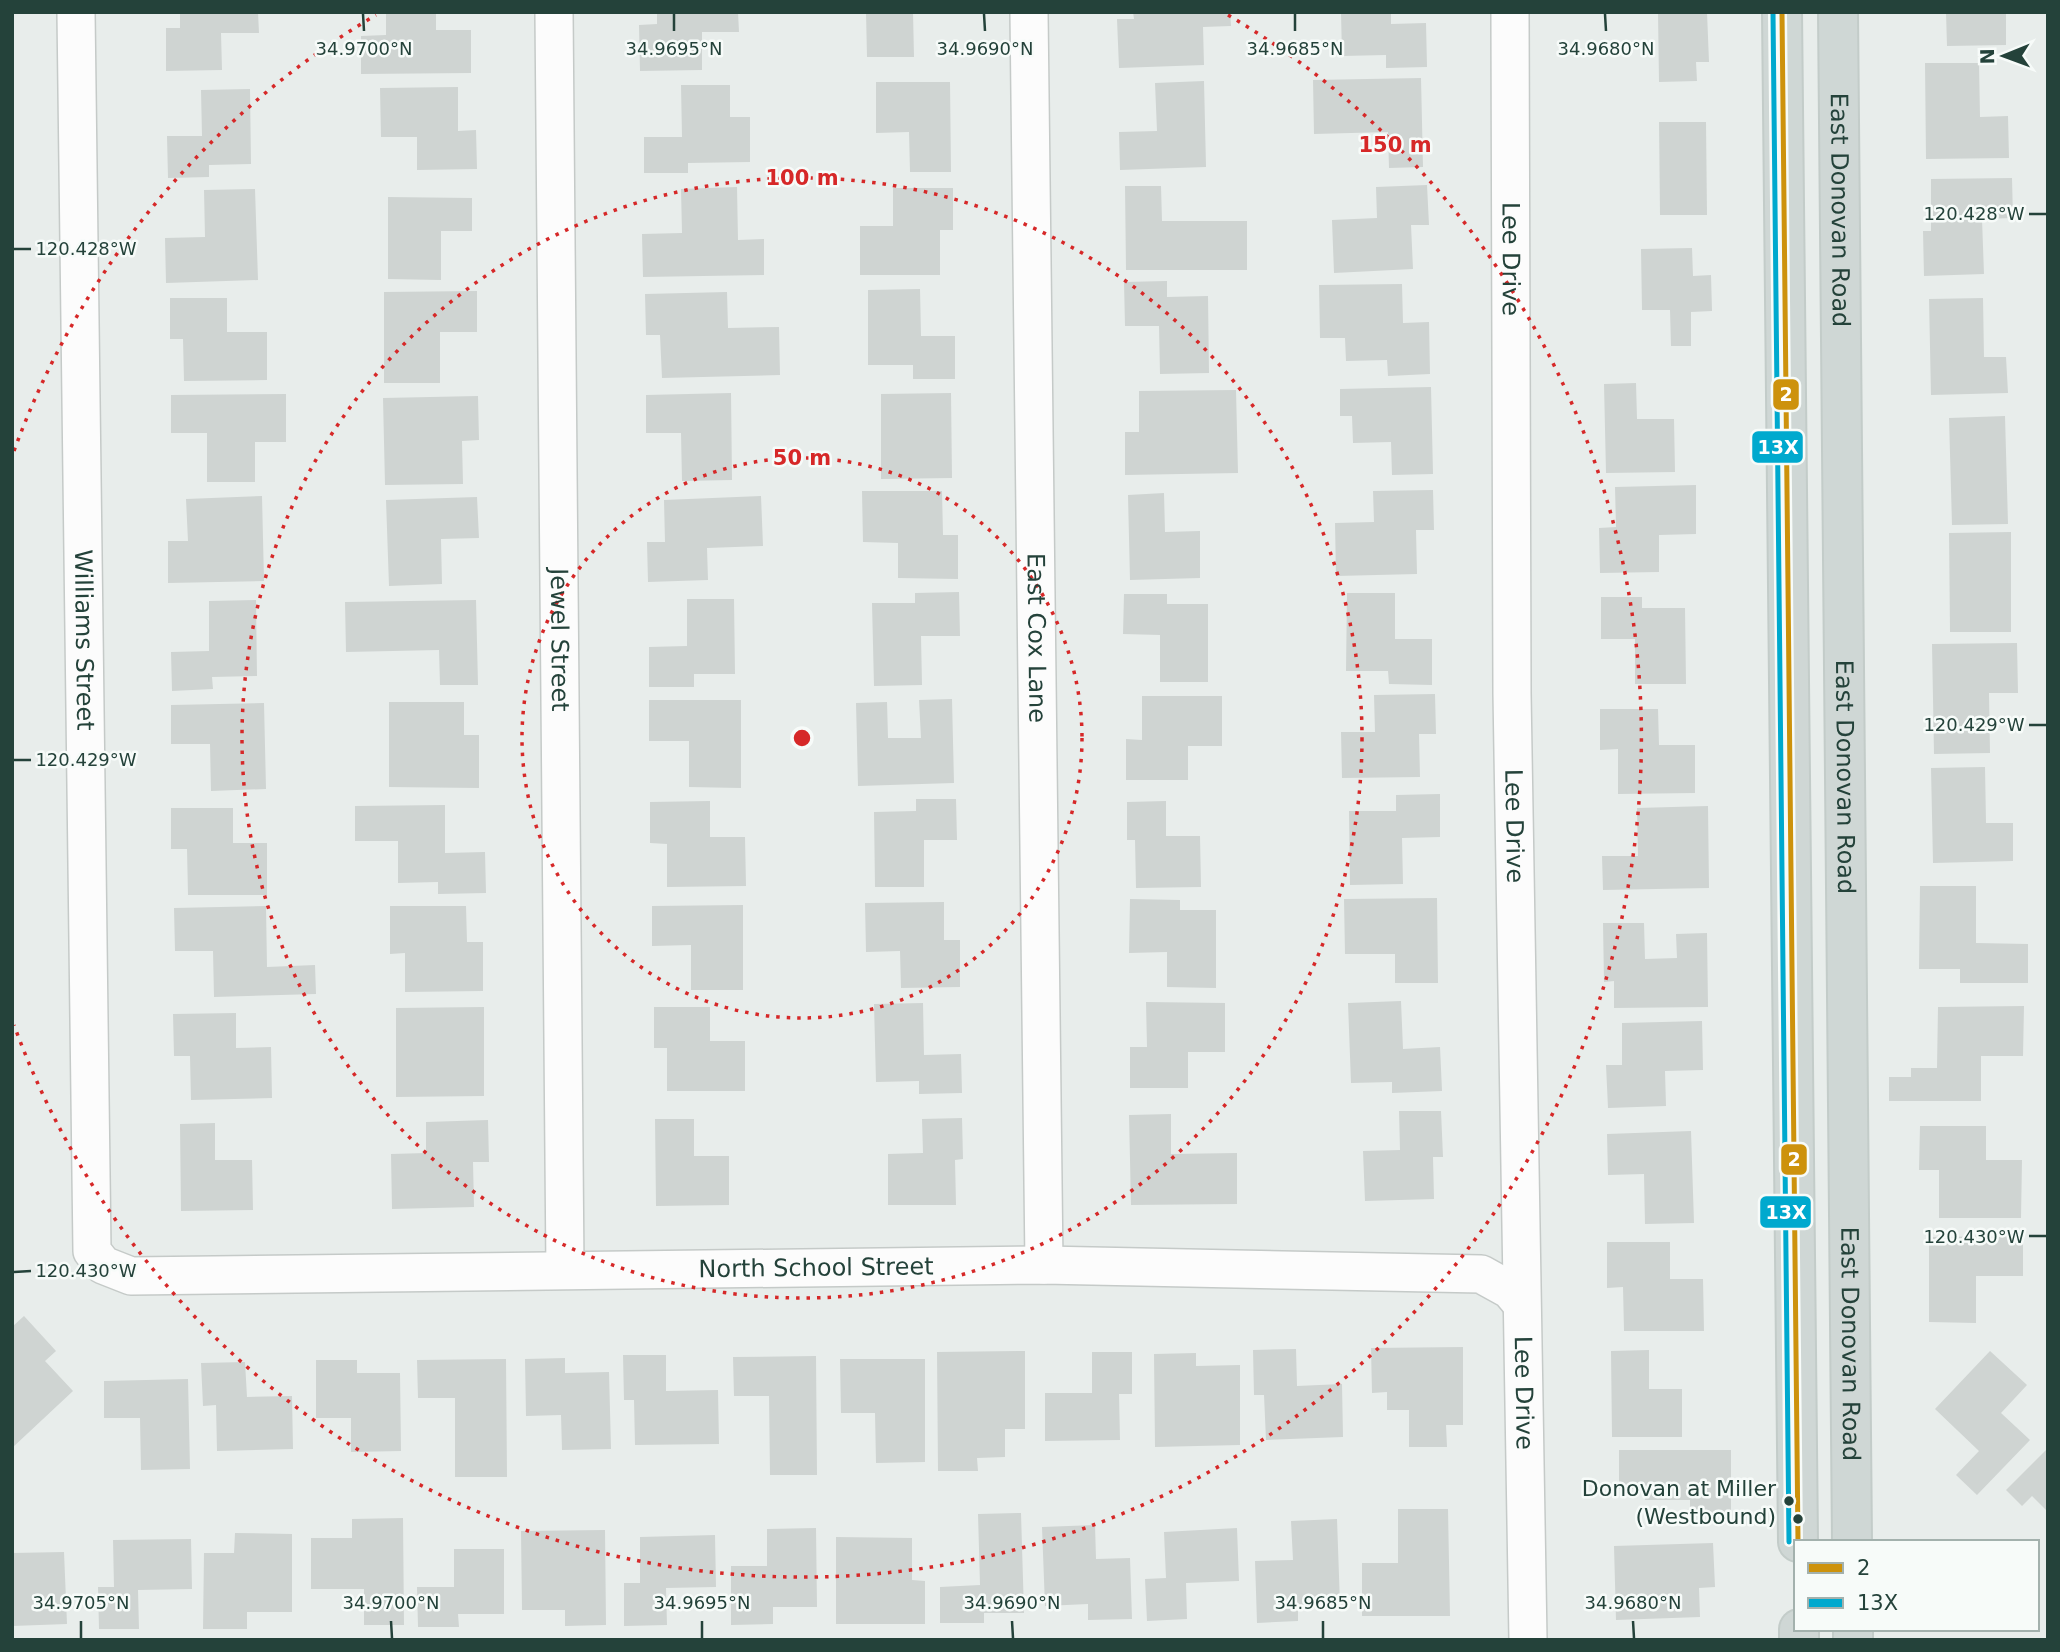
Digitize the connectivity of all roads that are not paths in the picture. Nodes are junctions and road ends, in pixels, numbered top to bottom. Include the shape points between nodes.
1 (76, 12) edge
2 (554, 12) edge
3 (1029, 12) edge
4 (1510, 12) edge
5 (1782, 12) edge
6 (1838, 12) edge
7 (103, 1265) joint
8 (1044, 1265) junction
9 (565, 1270) junction
10 (1521, 1303) junction
11 (1798, 1540) edge
12 (1852, 1540) edge
13 (1528, 1640) edge

1 - 7 street, Williams Street via 92,1251
2 - 9 street, Jewel Street
3 - 8 street, East Cox Lane
4 - 10 street, Lee Drive via 1512,679
5 - 11 main road
6 - 12 main road, East Donovan Road
7 - 9 street, North School Street via 131,1276
8 - 9 street, North School Street
8 - 10 street, North School Street via 1481,1273 1510,1290
10 - 13 street, Lee Drive

